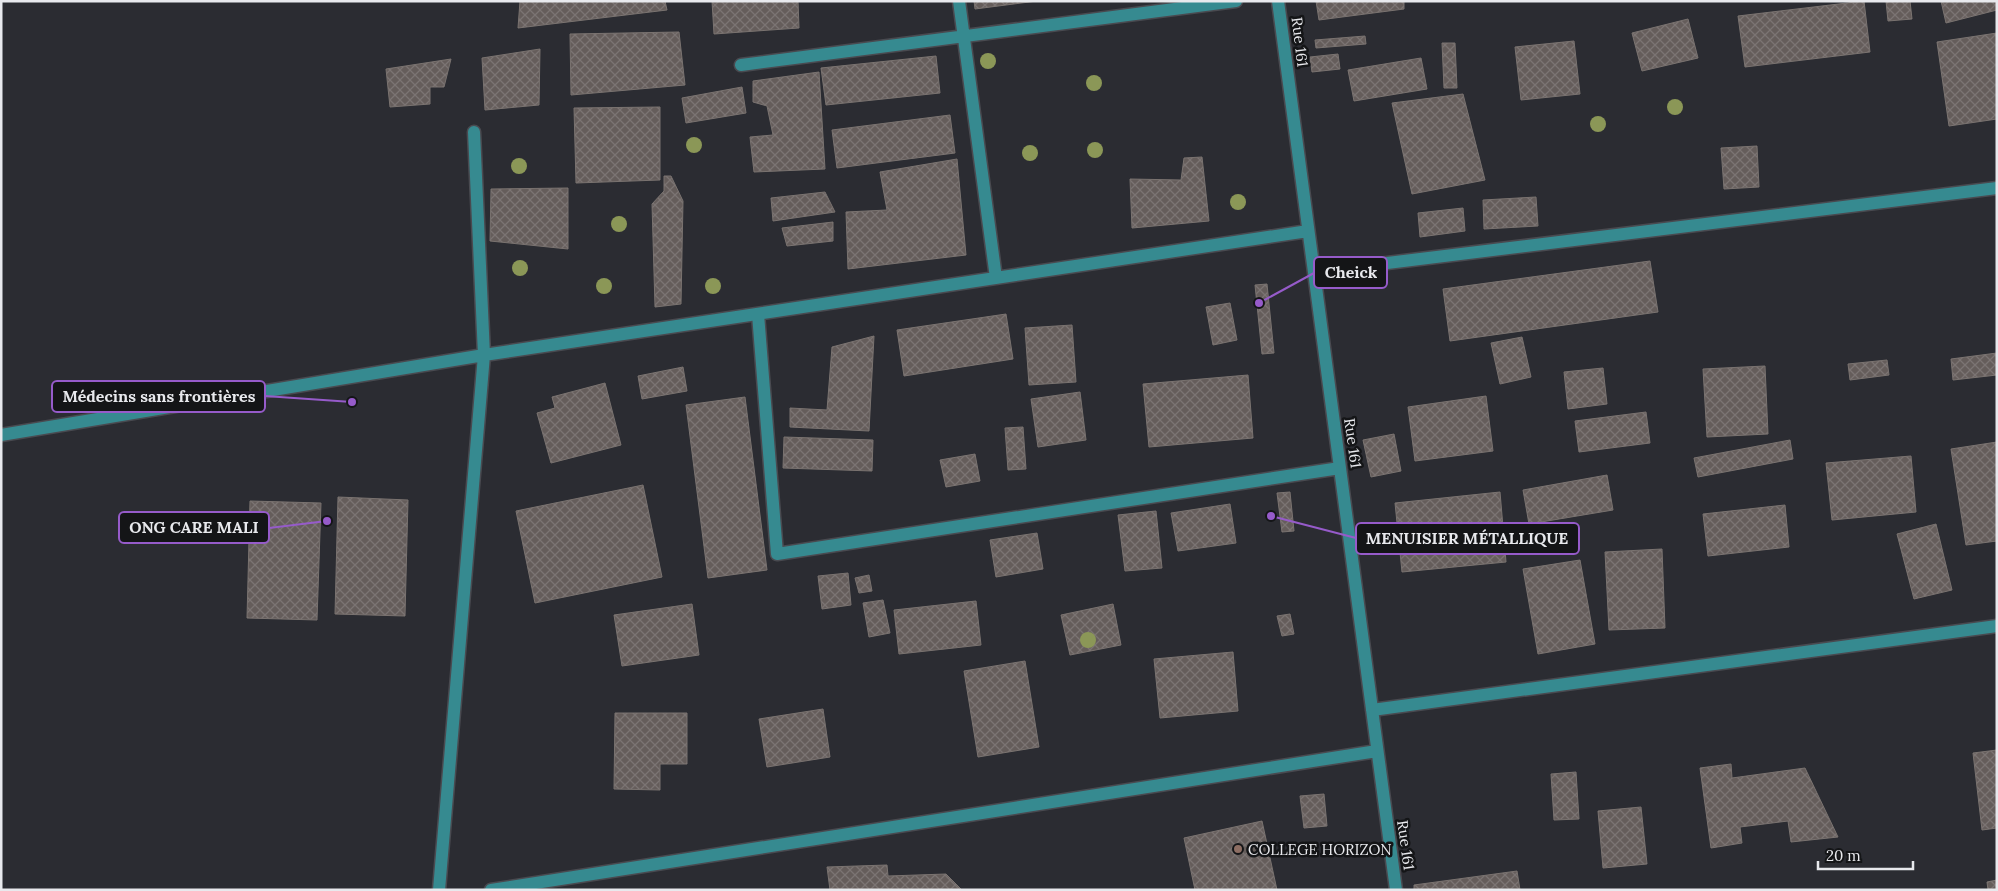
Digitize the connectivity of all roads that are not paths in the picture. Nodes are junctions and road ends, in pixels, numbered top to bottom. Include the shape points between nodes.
1 (960, 1) edge
2 (1236, 1) edge
3 (1278, 1) edge
4 (964, 36) junction
5 (741, 65) dead end
6 (474, 132) dead end
7 (1997, 188) edge
8 (1308, 231) junction
9 (1314, 272) junction
10 (996, 278) junction
11 (758, 314) junction
12 (484, 355) junction
13 (1, 435) edge
14 (1340, 468) junction
15 (1997, 626) edge
16 (1372, 710) junction
17 (1377, 751) junction
18 (561, 884) edge
19 (439, 890) edge
20 (491, 890) edge
21 (1396, 890) edge

1 - 4 street
2 - 4 street
3 - 8 street, Rue 161
4 - 5 street
4 - 10 street
6 - 12 street
7 - 9 street
8 - 9 street, Rue 161
8 - 10 street
9 - 14 street, Rue 161
10 - 11 street
11 - 12 street
11 - 14 street via 777,554
12 - 13 street
12 - 19 street
14 - 16 street, Rue 161
15 - 16 street
16 - 17 street, Rue 161
17 - 18 street
17 - 21 street, Rue 161
18 - 20 street

